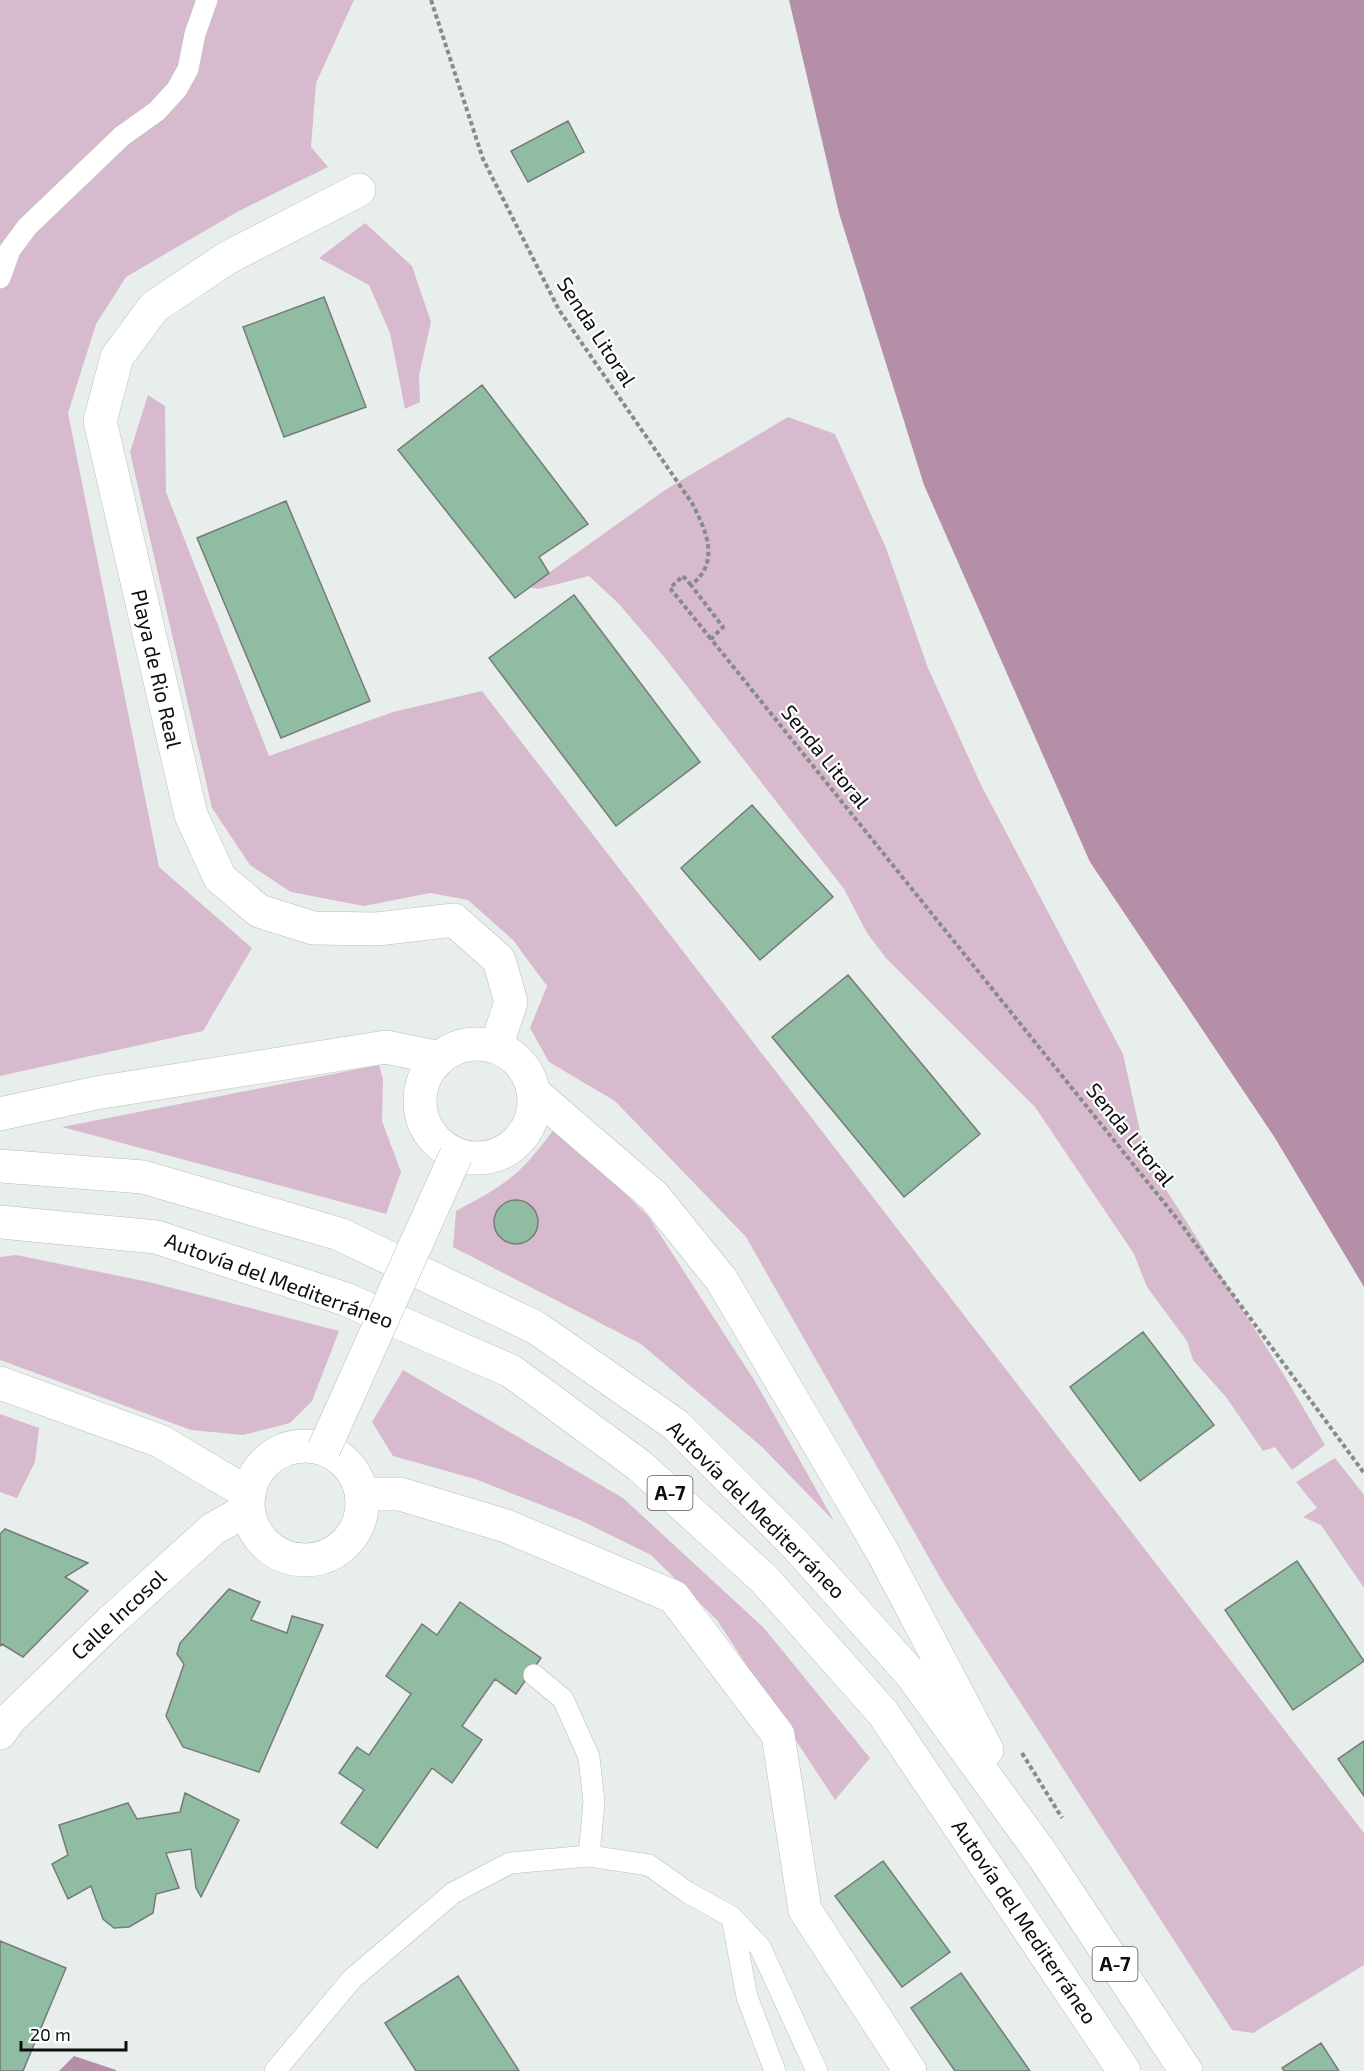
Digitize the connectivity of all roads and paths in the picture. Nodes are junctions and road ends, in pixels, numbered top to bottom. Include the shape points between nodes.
1 (207, 0) edge
2 (432, 0) edge
3 (358, 190) dead end
4 (0, 278) edge
5 (691, 585) junction
6 (711, 639) junction
7 (496, 1047) junction
8 (440, 1058) junction
9 (533, 1092) junction
10 (0, 1114) edge
11 (456, 1155) junction
12 (0, 1166) edge
13 (0, 1222) edge
14 (0, 1383) edge
15 (324, 1449) junction
16 (1364, 1473) edge
17 (362, 1494) junction
18 (249, 1502) junction
19 (534, 1675) dead end
20 (0, 1733) edge
21 (588, 1856) junction
22 (1044, 1857) junction
23 (732, 1917) junction
24 (279, 2070) edge
25 (775, 2071) edge
26 (817, 2071) edge
27 (910, 2071) edge
28 (1124, 2071) edge
29 (1186, 2071) edge

1 - 4 lane via 188,69 177,89 27,227 10,250
2 - 5 path, Senda Litoral via 483,159 559,310 706,529 710,556 700,578
3 - 7 main road, Playa de Rio Real via 227,258 154,307 117,357 100,421 191,815 220,878 259,911 313,928 377,929 454,920 499,960 511,1002
5 - 6 path via 723,627
5 - 6 path, Senda Litoral via 683,576 670,588
6 - 16 path, Senda Litoral via 1178,1220
7 - 8 main road via 456,1047
7 - 9 main road via 521,1064
8 - 10 main road via 387,1047 96,1093
8 - 11 main road via 427,1072 420,1091 420,1111 427,1129 440,1145
9 - 11 main road via 529,1126 513,1145 490,1157
9 - 22 main road via 654,1196 721,1279 882,1551
11 - 15 main road, bridge
12 - 22 main road, Autovía del Mediterráneo / A-7 via 143,1177 339,1234 535,1327 676,1425 795,1544 911,1674
13 - 28 main road, Autovía del Mediterráneo / A-7 via 156,1237 345,1299 511,1371 640,1466 764,1579 883,1713
14 - 18 main road via 160,1441
15 - 17 main road via 349,1466
15 - 18 main road via 291,1447 276,1453 254,1478
17 - 18 main road via 362,1512 346,1544 313,1559 295,1559 278,1553 263,1541 253,1526
17 - 27 main road via 400,1494 506,1526 675,1597 778,1735 805,1911
18 - 20 main road, Calle Incosol via 204,1536 110,1622
19 - 21 lane via 563,1699 589,1757 594,1802
21 - 23 lane via 649,1865
21 - 24 lane via 510,1863 453,1893 352,1979
22 - 29 main road, Autovía del Mediterráneo / A-7
23 - 25 lane via 747,1997
23 - 26 lane via 760,1947

